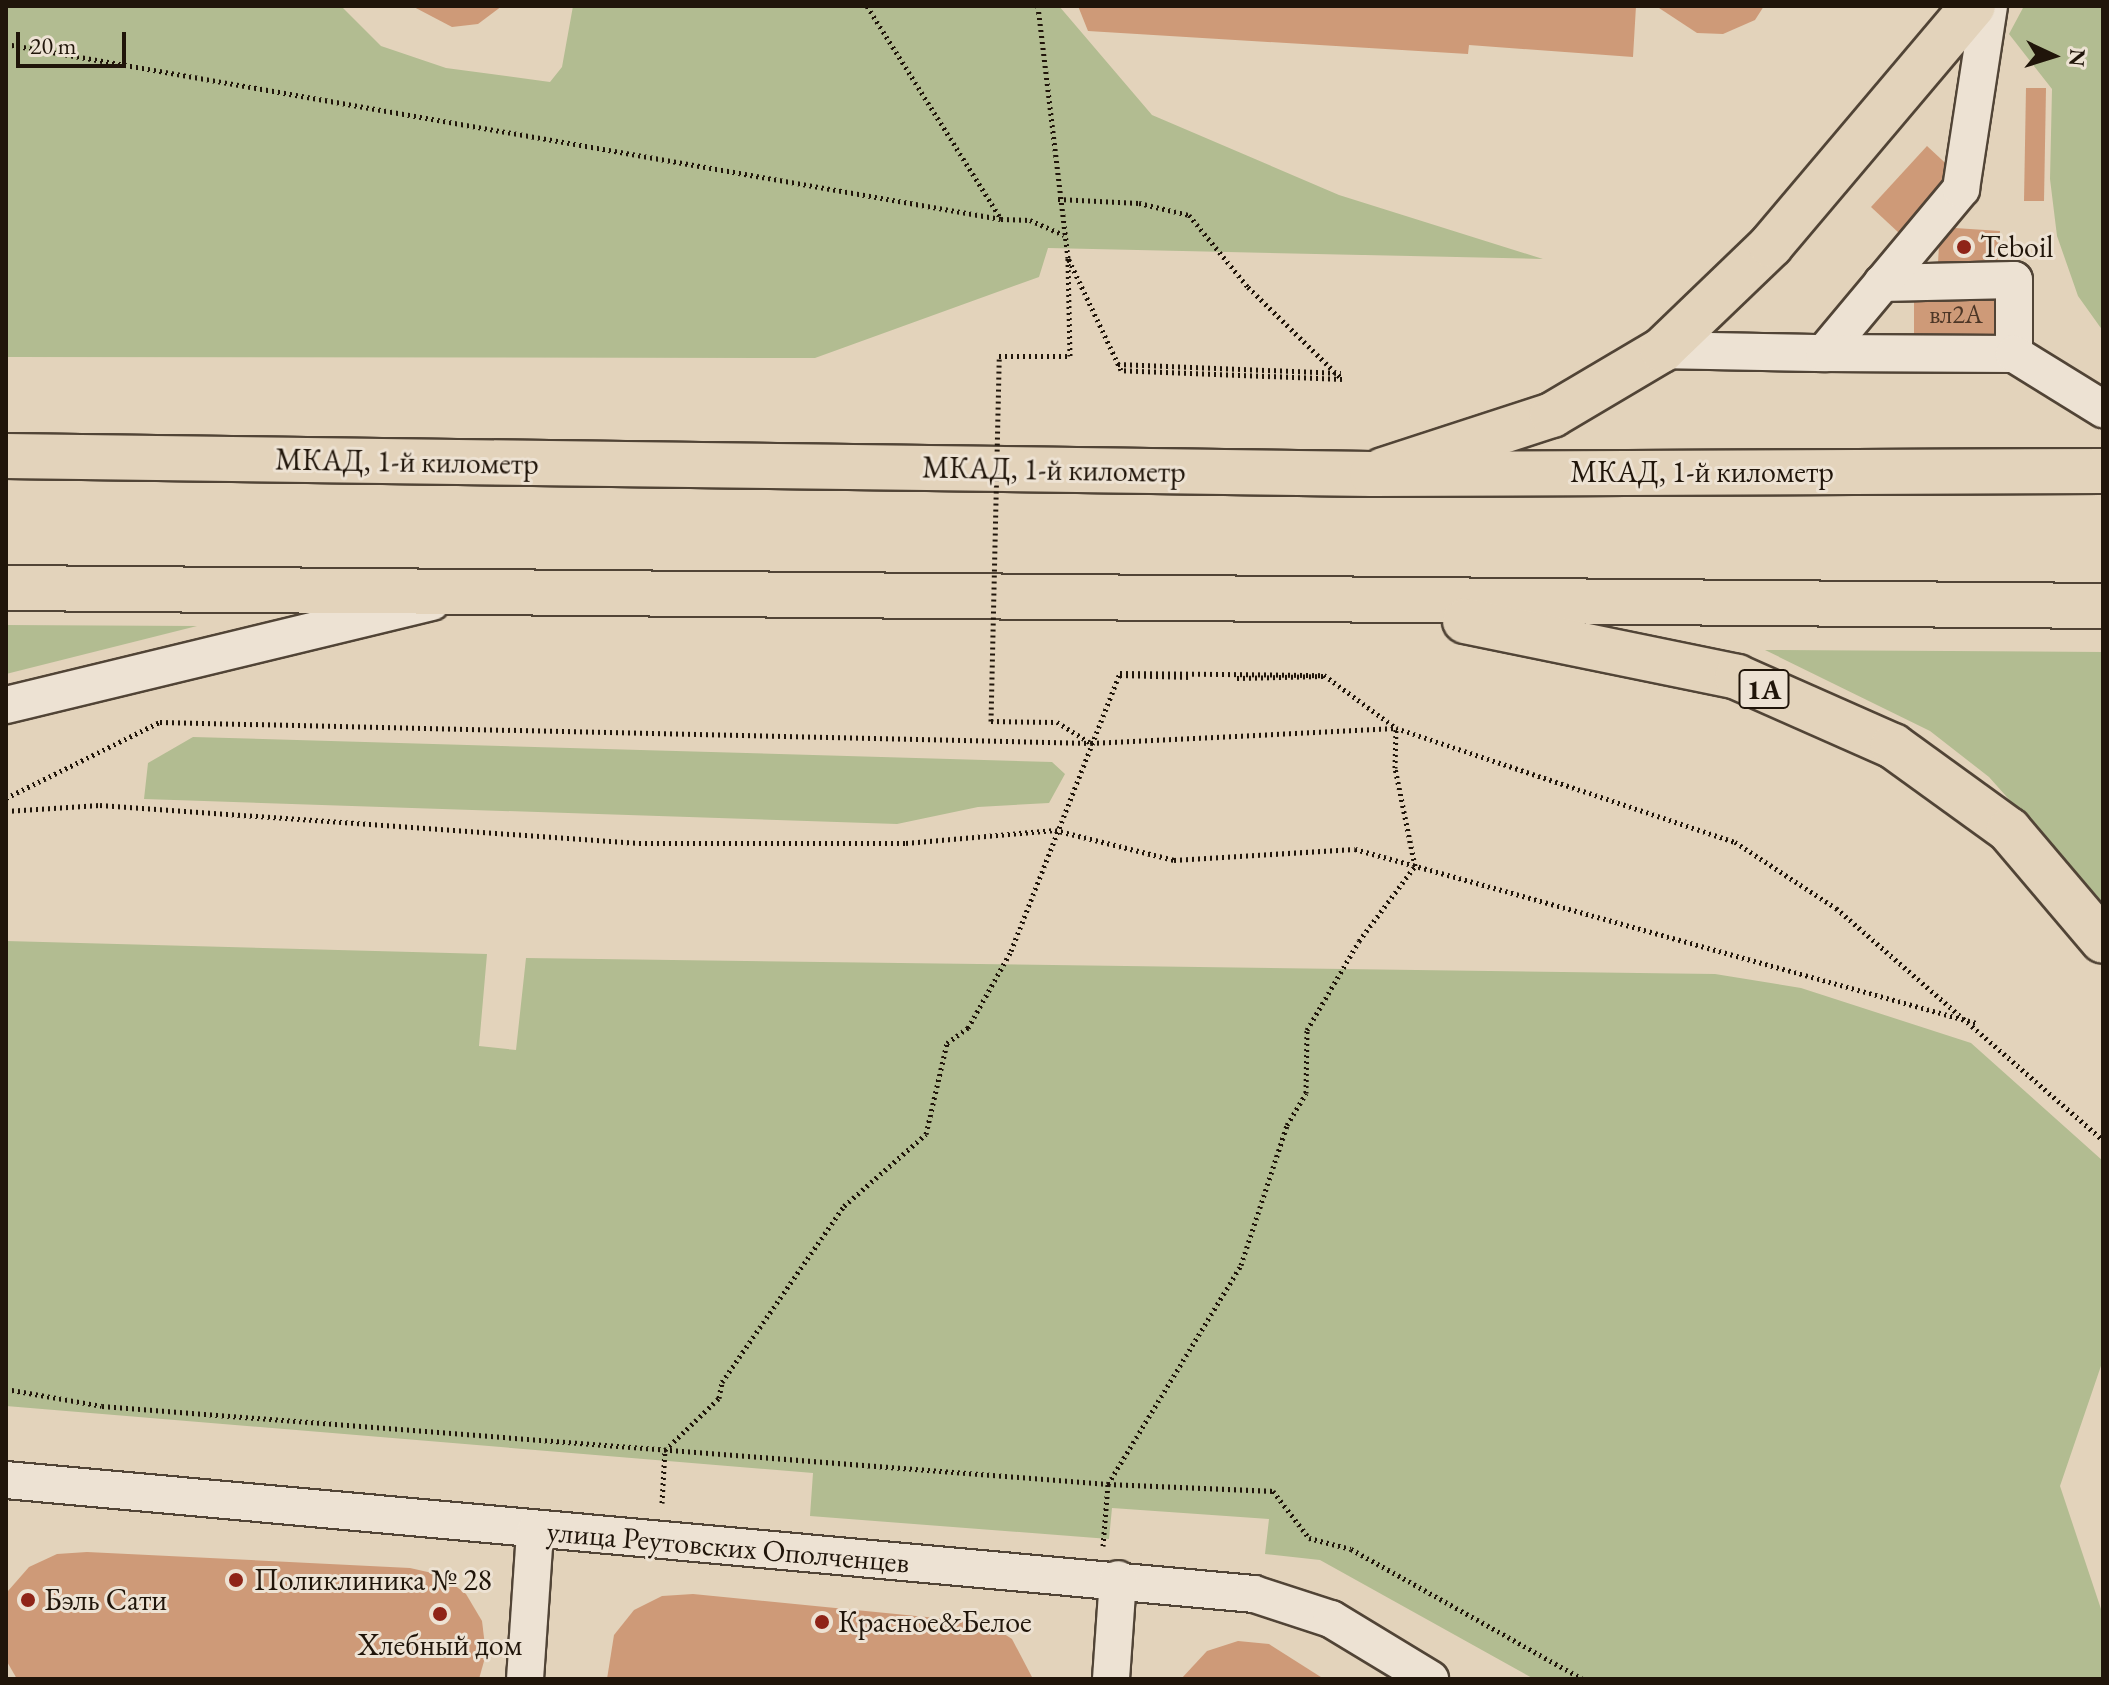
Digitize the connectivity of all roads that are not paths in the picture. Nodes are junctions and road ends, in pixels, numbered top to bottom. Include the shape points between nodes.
1 (1973, 6) edge
2 (1989, 6) edge
3 (1882, 283) junction
4 (1662, 350) junction
5 (1824, 353) junction
6 (2014, 354) junction
7 (2103, 409) edge
8 (6, 448) edge
9 (6, 456) edge
10 (86, 457) junction
11 (2103, 471) edge
12 (1372, 474) junction
13 (6, 588) edge
14 (472, 593) junction
15 (1344, 601) junction
16 (2103, 606) edge
17 (6, 705) edge
18 (2103, 941) edge
19 (6, 1480) edge
20 (535, 1531) junction
21 (1109, 1578) junction
22 (525, 1679) edge
23 (1111, 1679) edge
24 (1430, 1679) edge

1 - 4 main road via 1771,245
2 - 3 street via 1961,189
3 - 5 street
3 - 6 street via 2014,280
4 - 5 street
4 - 12 main road via 1552,415
5 - 6 street
6 - 7 street
8 - 10 main road
9 - 10 main road, МКАД, 1-й километр
10 - 12 main road, МКАД, 1-й километр
11 - 12 main road, МКАД, 1-й километр
13 - 14 main road
14 - 15 main road
14 - 17 street
15 - 16 main road
15 - 18 main road, 1A via 1737,677 1879,739 2009,830
19 - 20 street, улица Реутовских Ополченцев
20 - 21 street, улица Реутовских Ополченцев
20 - 22 street
21 - 23 street
21 - 24 street, улица Реутовских Ополченцев via 1254,1594 1331,1619

